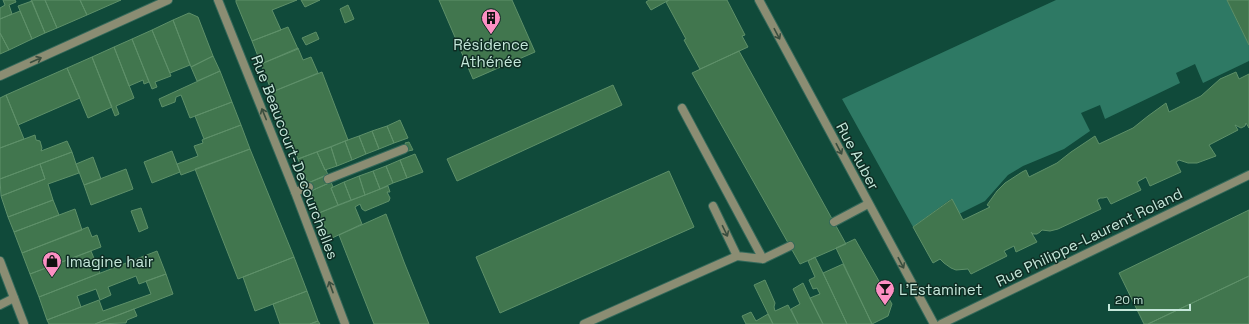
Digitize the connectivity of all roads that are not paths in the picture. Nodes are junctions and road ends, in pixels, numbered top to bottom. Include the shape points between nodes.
1 (168, 0) edge
2 (218, 0) edge
3 (759, 0) edge
4 (0, 76) edge
5 (682, 108) dead end
6 (404, 149) dead end
7 (1249, 175) edge
8 (328, 180) dead end
9 (309, 187) dead end
10 (296, 192) junction
11 (868, 204) junction
12 (712, 206) dead end
13 (834, 222) dead end
14 (790, 246) dead end
15 (737, 256) junction
16 (763, 259) junction
17 (0, 261) edge
18 (14, 298) junction
19 (0, 305) edge
20 (24, 324) edge
21 (345, 324) edge
22 (584, 324) edge
23 (934, 324) edge
24 (941, 324) edge

4 -> 1 street
10 -> 2 street, Rue Beaucourt-Decourchelles
3 -> 11 street, Rue Auber
5 - 16 street
6 - 8 street
7 - 24 street, Rue Philippe-Laurent Roland
9 - 10 street
21 -> 10 street, Rue Beaucourt-Decourchelles
11 - 13 street
11 -> 23 street, Rue Auber
12 -> 15 street
14 - 16 street
15 - 16 street
15 - 22 street
17 - 18 street
18 - 19 street
18 - 20 street

